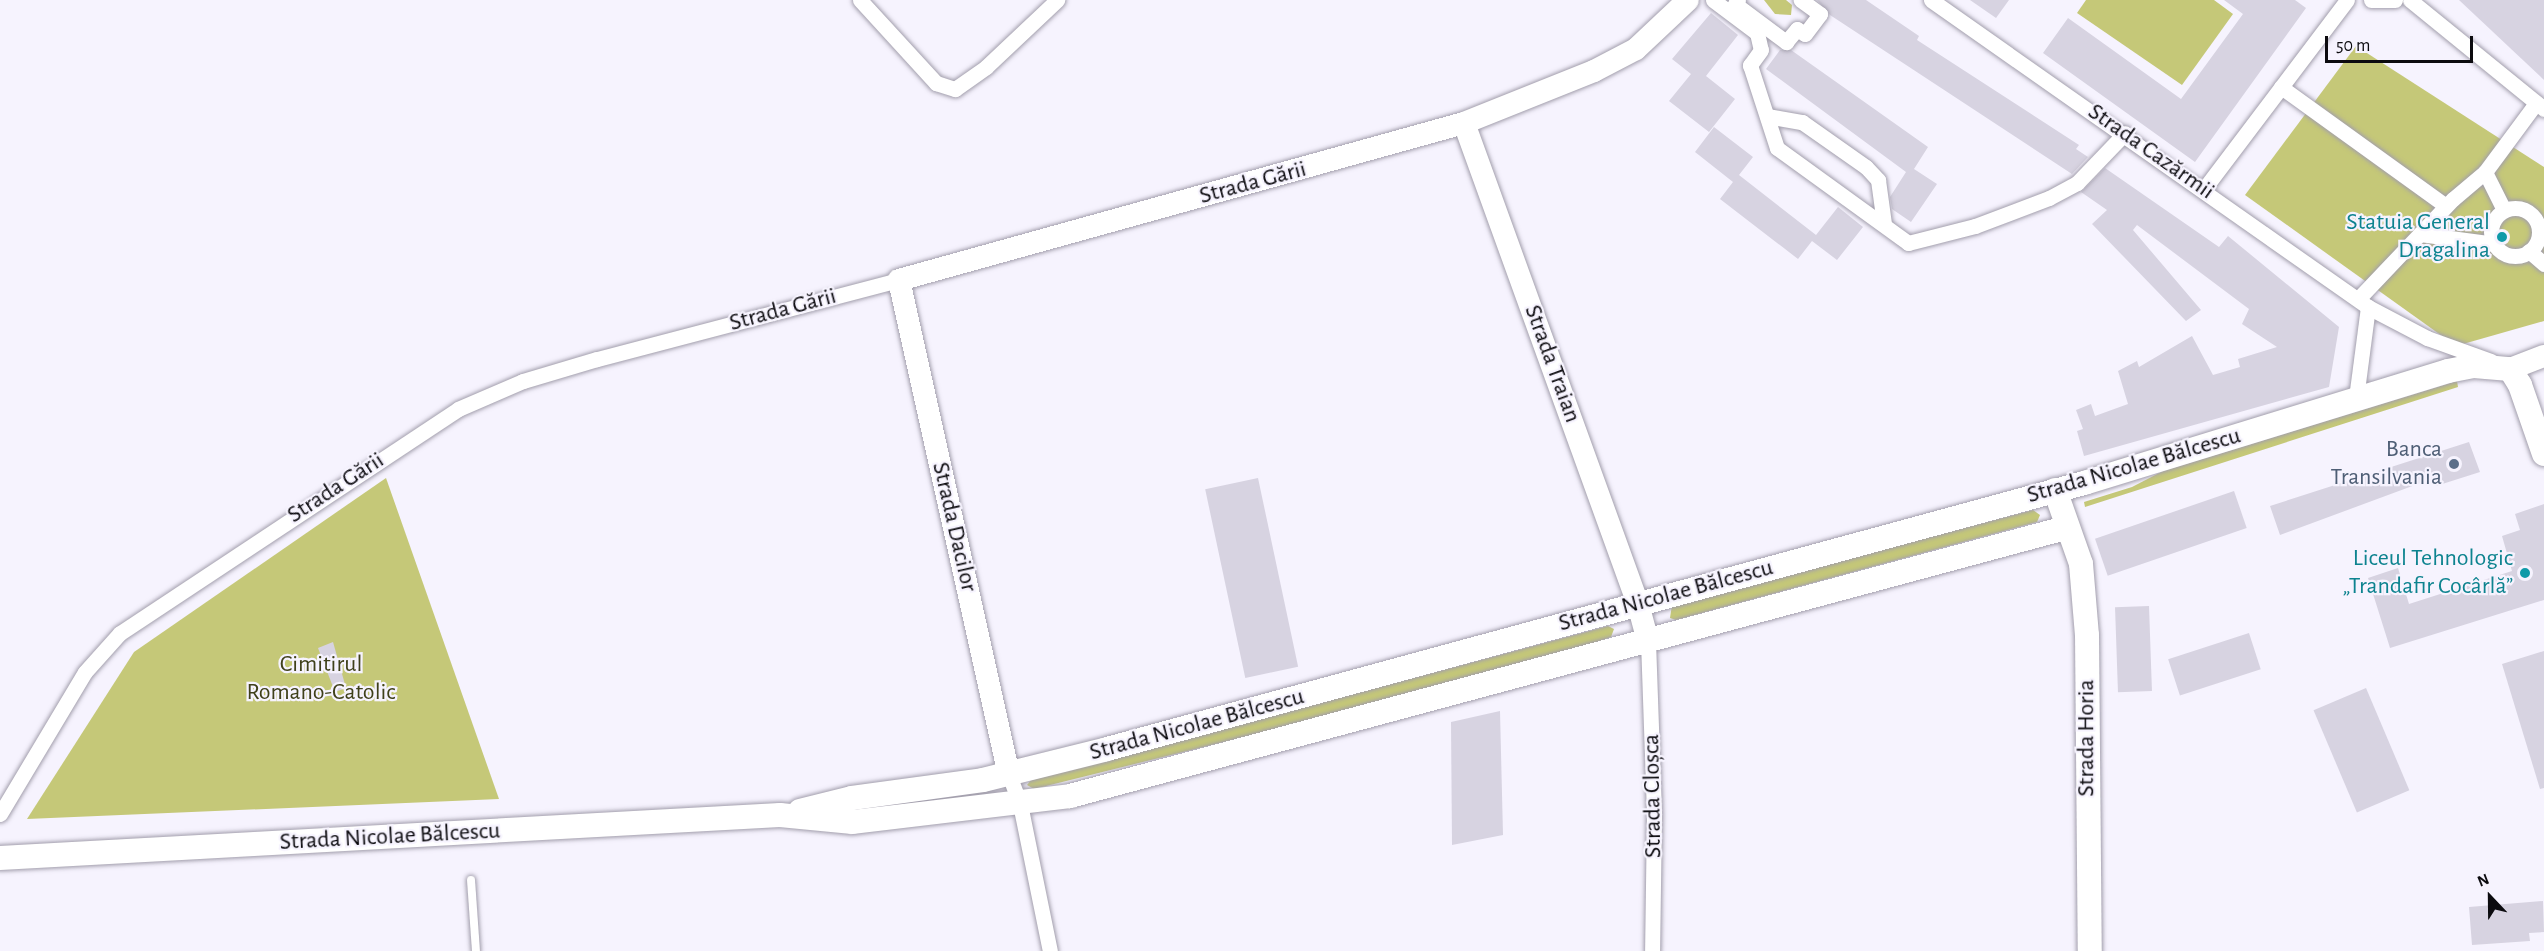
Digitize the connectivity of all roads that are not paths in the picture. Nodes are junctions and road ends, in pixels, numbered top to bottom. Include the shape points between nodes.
1 (860, 0) edge
2 (1057, 0) edge
3 (1688, 0) edge
4 (1713, 0) edge
5 (1738, 0) edge
6 (1801, 0) edge
7 (1931, 0) edge
8 (2347, 0) edge
9 (2371, 0) edge
10 (2395, 0) edge
11 (2409, 0) edge
12 (2281, 87) junction
13 (2540, 106) edge
14 (1767, 116) junction
15 (1464, 123) junction
16 (2125, 133) junction
17 (2485, 172) junction
18 (2204, 189) junction
19 (2446, 206) junction
20 (2504, 210) junction
21 (1884, 224) junction
22 (2420, 234) junction
23 (2541, 240) edge
24 (2495, 244) junction
25 (2529, 251) junction
26 (2544, 264) edge
27 (899, 280) junction
28 (2363, 303) junction
29 (2544, 356) edge
30 (2510, 369) junction
31 (2356, 398) junction
32 (2544, 454) edge
33 (2055, 490) junction
34 (2065, 528) junction
35 (1638, 604) junction
36 (1648, 641) junction
37 (1009, 775) junction
38 (1020, 804) junction
39 (0, 814) edge
40 (780, 815) junction
41 (0, 858) edge
42 (471, 880) dead end
43 (476, 951) edge
44 (1050, 951) edge
45 (1652, 951) edge
46 (2090, 951) edge

1 - 2 street via 936,83 955,89 986,67
3 - 15 street, Strada Gării via 1636,49 1594,71
4 - 14 street via 1757,33 1761,50 1750,65
5 - 6 street via 1735,4 1786,42 1797,29 1805,34 1820,14
7 - 16 street, Strada Cazărmii
8 - 12 street
9 - 10 street
11 - 13 street
12 - 18 street
12 - 19 street
13 - 17 street
14 - 21 street via 1777,148 1858,210
14 - 21 street via 1802,122 1866,167 1878,180
15 - 27 street, Strada Gării
15 - 35 street, Strada Traian
16 - 18 street, Strada Cazărmii
16 - 21 street via 2077,183 2020,211 1908,243
17 - 19 street
17 - 20 street
18 - 28 street, Strada Cazărmii
19 - 22 street
20 - 23 street via 2527,211 2538,222
20 - 24 street via 2493,221
22 - 24 street
22 - 28 street
23 - 25 street
24 - 25 street via 2507,254
25 - 26 street
27 - 37 street, Strada Dacilor
27 - 39 street, Strada Gării via 576,365 523,381 458,409 120,633 85,672
28 - 30 street, Strada Cazărmii via 2427,338
28 - 31 street
29 - 30 street, Strada Nicolae Bălcescu
30 - 31 main road, Strada Nicolae Bălcescu via 2474,366
30 - 32 main road via 2520,385
31 - 33 main road, Strada Nicolae Bălcescu
33 - 34 main road, Strada Horia
33 - 35 main road, Strada Nicolae Bălcescu
34 - 36 main road, Strada Nicolae Bălcescu
34 - 46 main road, Strada Horia via 2076,544 2081,564 2087,635
35 - 36 street, Strada Traian
35 - 37 main road, Strada Nicolae Bălcescu
36 - 38 main road, Strada Nicolae Bălcescu via 1177,770
36 - 45 street, Strada Cloșca via 1654,814
37 - 38 street
37 - 40 main road, Strada Nicolae Bălcescu via 852,798
38 - 40 main road, Strada Nicolae Bălcescu via 853,822
38 - 44 street
40 - 41 main road, Strada Nicolae Bălcescu
42 - 43 lane

